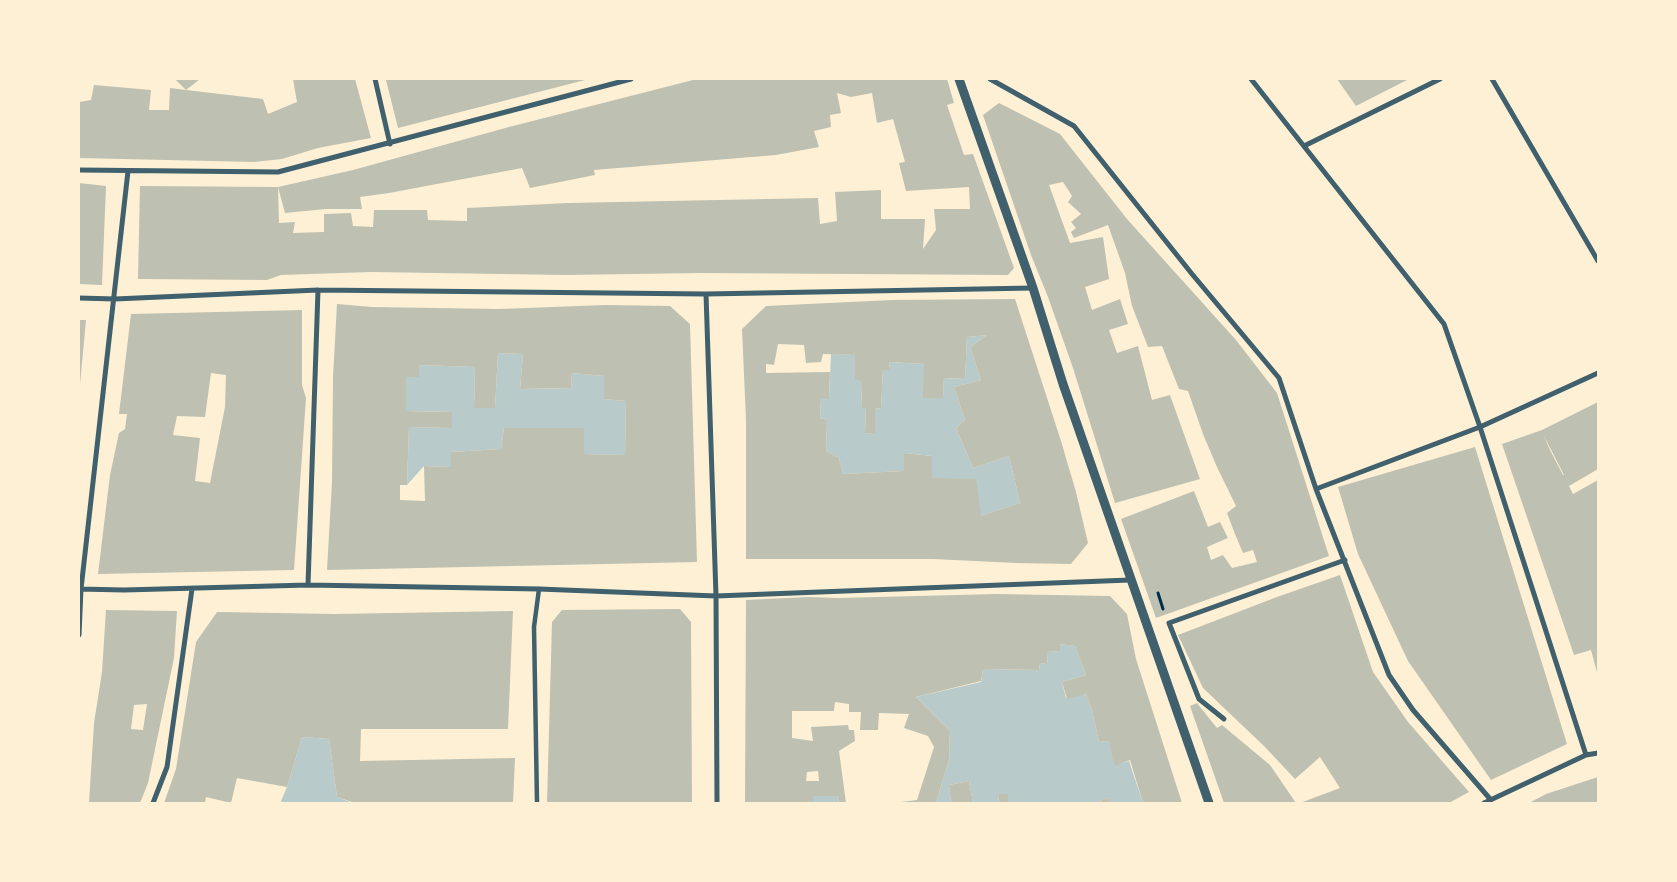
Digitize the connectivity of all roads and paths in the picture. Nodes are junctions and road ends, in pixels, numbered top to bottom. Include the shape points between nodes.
1 (375, 79) edge
2 (631, 79) edge
3 (960, 79) edge
4 (990, 79) edge
5 (1250, 79) edge
6 (1440, 79) edge
7 (1492, 79) edge
8 (390, 144) junction
9 (1304, 146) junction
10 (79, 170) edge
11 (128, 171) junction
12 (1598, 261) edge
13 (1033, 288) junction
14 (318, 290) junction
15 (706, 294) junction
16 (79, 298) edge
17 (114, 299) junction
18 (1598, 373) edge
19 (1480, 427) junction
20 (1316, 489) junction
21 (1345, 560) junction
22 (1130, 580) junction
23 (308, 585) junction
24 (80, 589) edge
25 (192, 589) junction
26 (538, 589) junction
27 (716, 596) junction
28 (79, 635) edge
29 (1224, 719) dead end
30 (1598, 753) edge
31 (1586, 756) junction
32 (1491, 800) junction
33 (153, 803) edge
34 (537, 803) edge
35 (718, 803) edge
36 (1209, 803) edge
37 (1484, 803) edge

1 - 8 street
2 - 8 street
3 - 13 street
4 - 20 street via 1074,126 1279,378
5 - 9 street
6 - 9 street
7 - 12 street
8 - 11 street via 278,172
9 - 19 street via 1444,324
10 - 11 street
11 - 17 street
13 - 15 street
13 - 22 street
14 - 15 street
14 - 17 street
14 - 23 street
15 - 27 street
16 - 17 street
17 - 24 street
18 - 19 street
19 - 20 street
19 - 31 street
20 - 21 street
21 - 29 street via 1169,623 1199,699
21 - 32 street via 1389,675 1413,710
22 - 27 street
22 - 36 street
23 - 25 street
23 - 26 street
24 - 25 street
24 - 28 street
25 - 33 street via 167,766
26 - 27 street
26 - 34 street via 534,627
27 - 35 street
30 - 31 street
31 - 32 street
32 - 37 street

